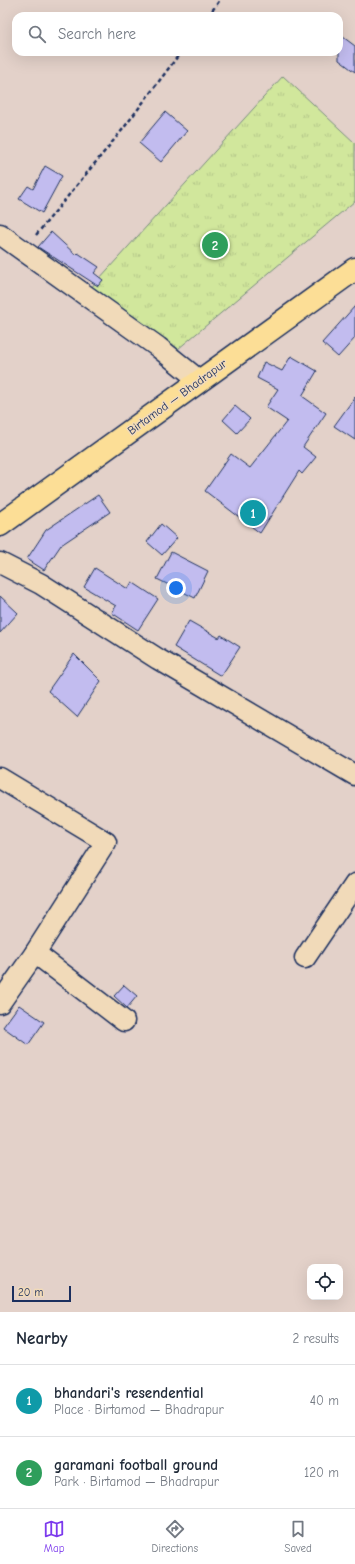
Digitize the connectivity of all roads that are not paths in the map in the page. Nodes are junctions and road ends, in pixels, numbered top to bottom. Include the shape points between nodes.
1 (0, 234) edge
2 (355, 269) edge
3 (200, 381) junction
4 (0, 525) edge
5 (0, 563) edge
6 (355, 775) edge
7 (0, 778) edge
8 (355, 884) edge
9 (35, 953) junction
10 (305, 958) dead end
11 (0, 1003) edge
12 (124, 1021) dead end

1 - 3 street via 158,347
2 - 3 main road, Birtamod — Bhadrapur
3 - 4 main road, Birtamod — Bhadrapur
5 - 6 street via 41,584 158,659
7 - 9 street via 106,842
8 - 10 street
9 - 11 street
9 - 12 street

